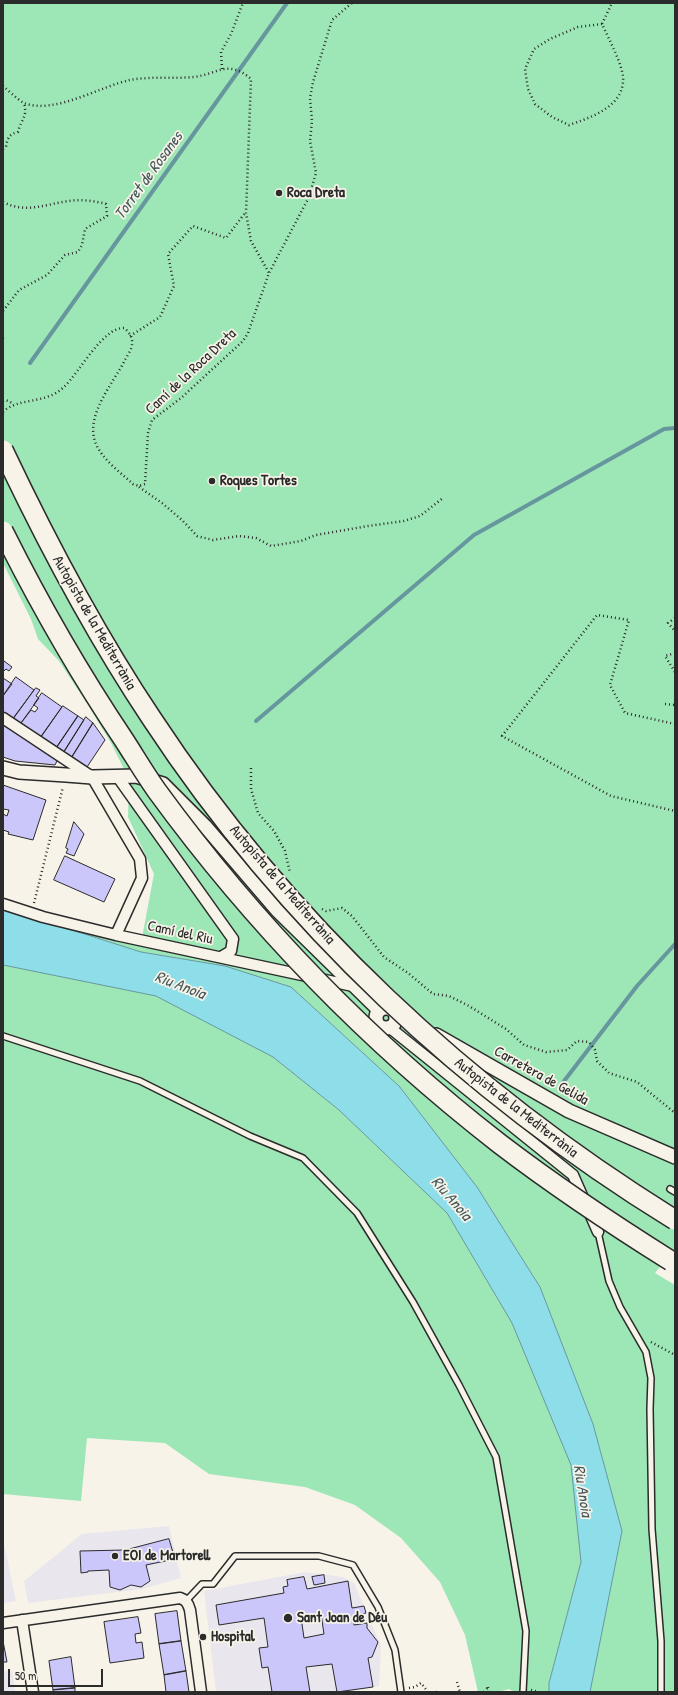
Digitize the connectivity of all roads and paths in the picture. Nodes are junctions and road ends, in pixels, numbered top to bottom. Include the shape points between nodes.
1 (243, 3) edge
2 (352, 3) edge
3 (612, 3) edge
4 (602, 24) junction
5 (222, 69) junction
6 (3, 86) edge
7 (24, 103) junction
8 (3, 149) edge
9 (3, 202) edge
10 (246, 213) junction
11 (269, 273) junction
12 (3, 311) edge
13 (130, 336) junction
14 (3, 338) edge
15 (3, 342) edge
16 (3, 401) edge
17 (14, 404) junction
18 (3, 412) edge
19 (3, 450) edge
20 (139, 486) junction
21 (443, 498) dead end
22 (3, 531) edge
23 (675, 618) edge
24 (675, 631) edge
25 (675, 653) edge
26 (675, 672) edge
27 (664, 704) dead end
28 (675, 705) edge
29 (3, 718) edge
30 (675, 724) edge
31 (3, 768) edge
32 (251, 768) dead end
33 (66, 775) junction
34 (92, 776) junction
35 (118, 776) junction
36 (675, 811) edge
37 (292, 880) dead end
38 (3, 904) edge
39 (320, 908) dead end
40 (32, 913) junction
41 (116, 935) junction
42 (221, 957) junction
43 (352, 986) junction
44 (379, 1010) junction
45 (396, 1015) junction
46 (389, 1027) junction
47 (3, 1036) edge
48 (675, 1114) edge
49 (675, 1157) edge
50 (675, 1220) edge
51 (598, 1232) joint
52 (670, 1261) dead end
53 (637, 1336) junction
54 (675, 1355) edge
55 (355, 1559) dead end
56 (352, 1565) junction
57 (186, 1601) junction
58 (22, 1620) junction
59 (3, 1623) edge
60 (457, 1682) dead end
61 (531, 1690) dead end
62 (401, 1691) edge
63 (33, 1692) edge
64 (201, 1692) edge
65 (428, 1692) edge
66 (460, 1692) edge
67 (484, 1692) edge
68 (489, 1692) edge
69 (523, 1692) edge
70 (539, 1692) edge
71 (661, 1692) edge

1 - 5 path via 221,52
2 - 11 path, Camí de la Roca Dreta via 332,20 313,82 310,98 310,141 316,173 309,197
3 - 4 path
4 - 4 path via 578,27 550,39 534,49 525,69 528,89 535,104 552,117 569,125 609,107 620,93 624,81 618,59
5 - 7 path via 195,77 129,80 72,100 44,106
5 - 10 path via 235,69 251,79
6 - 7 path
7 - 8 path via 27,112 18,132 8,138
9 - 12 path via 13,207 30,209 72,201 98,202 106,204 107,216 85,228 78,252 65,255 47,275 19,290
10 - 11 path via 251,241
10 - 13 path via 226,238 193,226 168,254 174,286 160,317
11 - 20 path, Camí de la Roca Dreta via 243,341 181,398 152,420 148,434 145,484
13 - 17 path via 124,328 114,330 104,338 56,394
13 - 20 path via 132,345 118,376 101,402 94,419 94,430 95,442 101,454 133,484
14 - 15 path
16 - 17 path
17 - 18 path
19 - 50 highway, Autopista de la Mediterrània, bridge via 74,592 152,720 230,826 300,909 393,1005 488,1089 588,1164
20 - 21 path via 182,520 197,536 213,540 239,536 256,538 271,546 327,533 404,521 420,516
22 - 52 highway, bridge via 76,665 156,789 223,875 276,936 331,995 449,1102 550,1182
23 - 24 path via 668,623
25 - 26 path via 665,656
27 - 28 path
29 - 34 street
30 - 36 path via 624,713 610,685 629,620 597,615 502,736 611,796
31 - 33 street via 19,772
32 - 37 path via 251,789 258,813 274,831 285,851
33 - 34 street
33 - 40 path
34 - 35 street
34 - 41 street via 140,859 142,878
35 - 42 street via 233,939 230,951
35 - 43 street via 136,776 163,784 205,826 276,910
38 - 40 street, Camí del Riu
39 - 48 path via 326,911 342,908 352,916 384,957 433,994 449,996 469,1006 506,1029 524,1045 546,1052 567,1050 577,1041 589,1042 595,1050 597,1061 609,1073 637,1082
40 - 41 street, Camí del Riu
41 - 42 street, Camí del Riu
42 - 43 street, Camí del Riu
43 - 44 street
44 - 45 street via 385,1007
44 - 46 street via 376,1016 377,1023 382,1028
45 - 46 street via 395,1022
45 - 49 street, Carretera de Gelida via 569,1111
46 - 51 street via 573,1175
47 - 69 lane via 140,1081 250,1136 303,1158 358,1213 413,1302 496,1457 526,1631
51 - 53 lane via 609,1281
53 - 54 path
53 - 71 lane via 646,1352 651,1378 652,1529
55 - 56 lane
56 - 57 lane via 319,1556 235,1556 212,1584 202,1584
56 - 62 lane via 381,1614 395,1650
57 - 58 street via 180,1598
57 - 64 street via 190,1610
58 - 59 street
58 - 63 street
60 - 66 path
61 - 70 path
62 - 65 path via 421,1683
67 - 68 path via 488,1687

